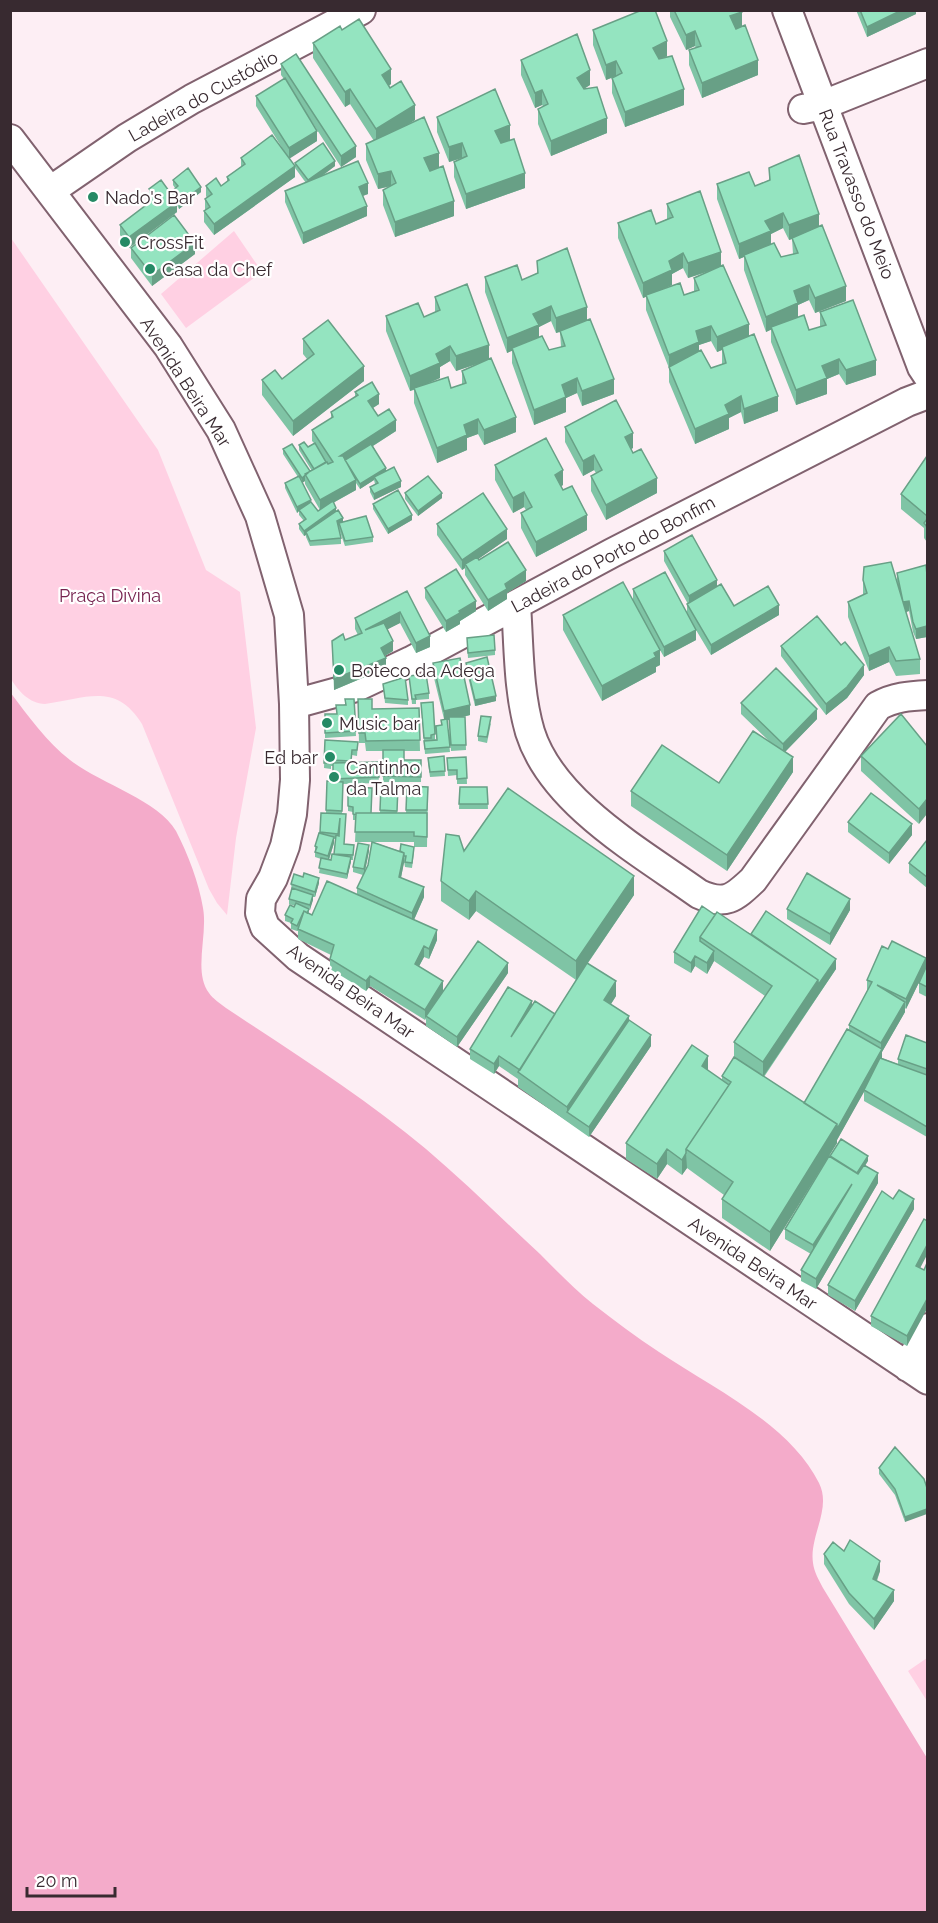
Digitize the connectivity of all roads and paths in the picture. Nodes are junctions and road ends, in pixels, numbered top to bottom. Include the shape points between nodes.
1 (361, 10) edge
2 (787, 10) edge
3 (927, 63) edge
4 (813, 107) junction
5 (10, 139) edge
6 (50, 191) junction
7 (927, 376) edge
8 (927, 394) edge
9 (516, 604) junction
10 (927, 695) edge
11 (294, 704) junction
12 (927, 1328) edge
13 (918, 1373) edge

1 - 6 street, Ladeira do Custódio via 192,99
2 - 4 street, Rua Travasso do Meio
3 - 4 street
4 - 7 street, Rua Travasso do Meio
5 - 6 street, Avenida Beira Mar
6 - 11 street, Avenida Beira Mar via 168,346 221,430 260,516 289,615
8 - 9 street, Ladeira do Porto do Bonfim
9 - 10 street via 523,702 531,734 546,763 569,795 597,822 713,900 728,900 753,880 878,706 902,696
9 - 11 street, Ladeira do Porto do Bonfim via 356,687
11 - 13 street, Avenida Beira Mar via 292,814 285,846 261,899 265,927 298,957
12 - 13 street

